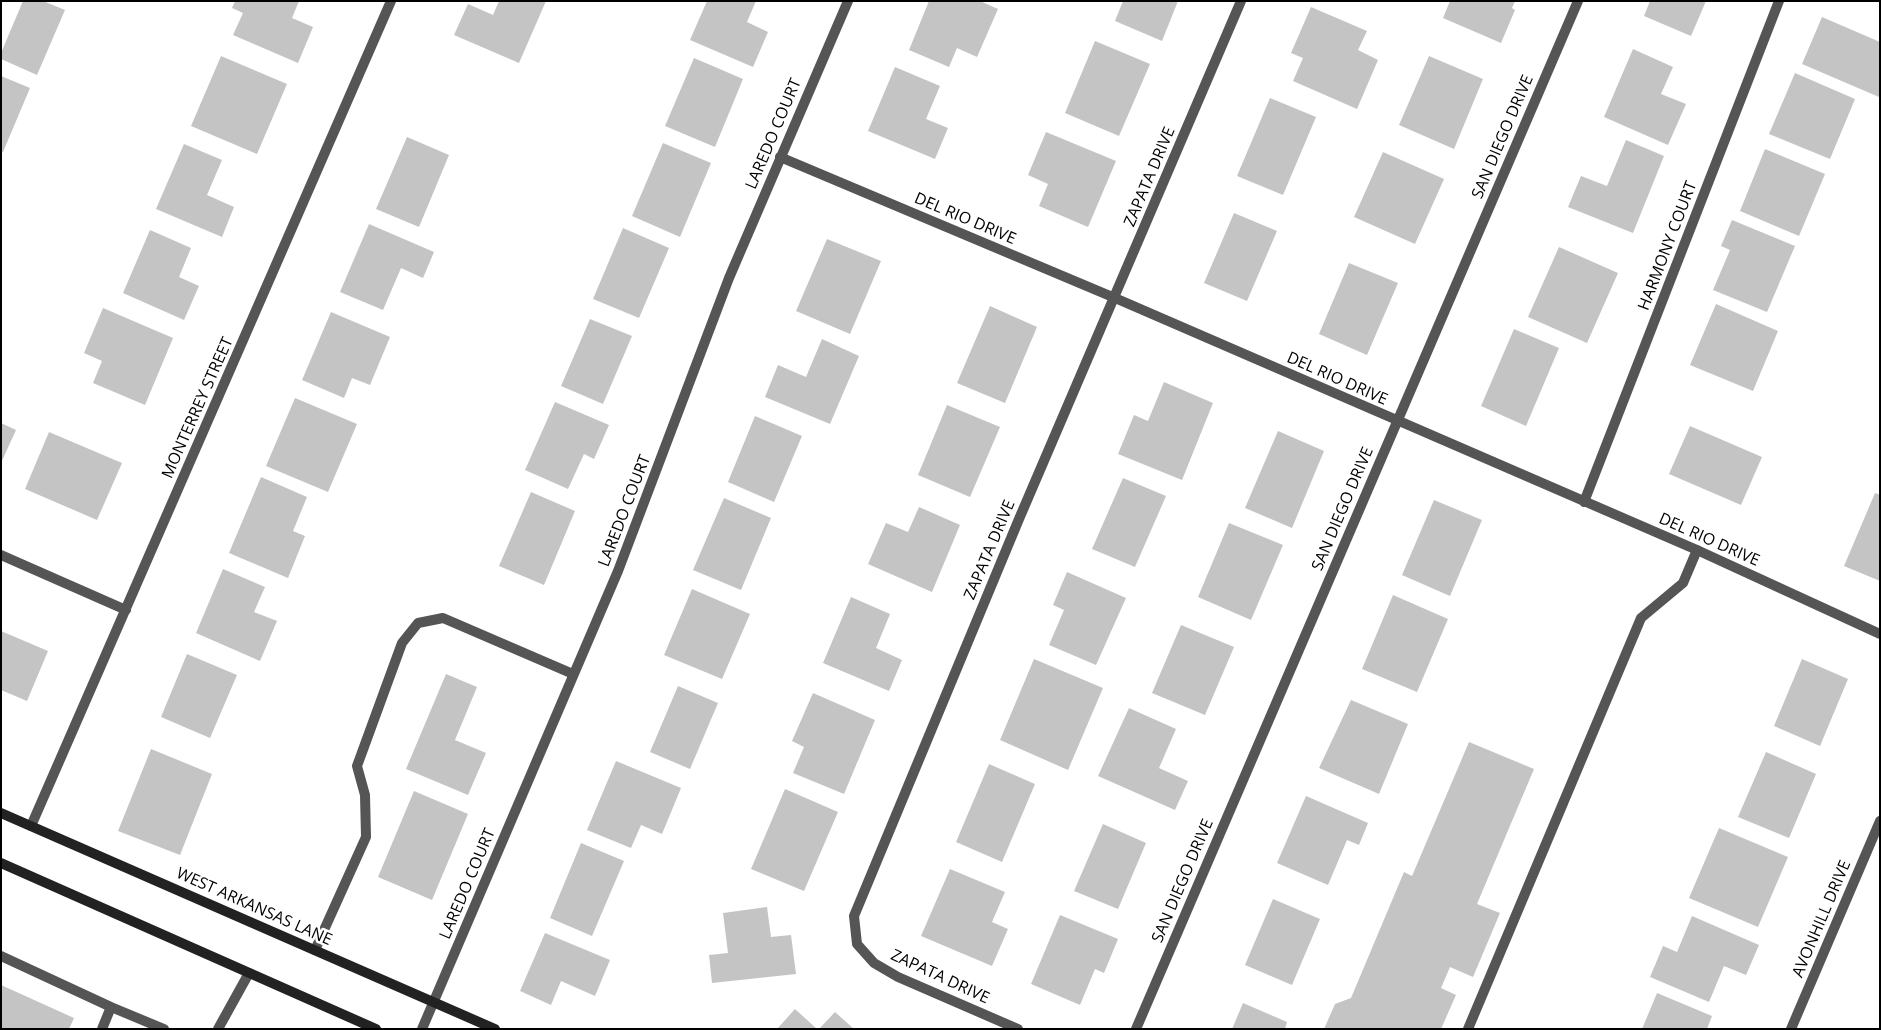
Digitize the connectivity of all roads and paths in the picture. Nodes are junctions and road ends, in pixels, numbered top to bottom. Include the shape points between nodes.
1 (391, 1) edge
2 (848, 1) edge
3 (1241, 1) edge
4 (1578, 1) edge
5 (1779, 1) edge
6 (780, 157) junction
7 (1115, 298) junction
8 (1397, 421) junction
9 (1584, 502) junction
10 (1697, 550) junction
11 (1, 555) edge
12 (126, 610) junction
13 (1880, 634) edge
14 (573, 674) junction
15 (1, 813) edge
16 (1880, 821) edge
17 (31, 826) junction
18 (1, 863) edge
19 (316, 950) junction
20 (1, 956) edge
21 (249, 973) junction
22 (434, 1002) junction
23 (111, 1007) junction
24 (102, 1029) edge
25 (164, 1029) edge
26 (218, 1029) edge
27 (376, 1029) edge
28 (422, 1029) edge
29 (495, 1029) edge
30 (1018, 1029) edge
31 (1136, 1029) edge
32 (1468, 1029) edge
33 (1791, 1029) edge

1 - 12 street, MONTERREY STREET
2 - 6 street, LAREDO COURT
3 - 7 street, ZAPATA DRIVE
4 - 8 street, SAN DIEGO DRIVE
5 - 9 street, HARMONY COURT
6 - 7 street, DEL RIO DRIVE
6 - 14 street, LAREDO COURT via 729,278 618,571
7 - 8 street, DEL RIO DRIVE
7 - 30 street, ZAPATA DRIVE via 1018,519 854,916 857,944 874,962 898,977
8 - 9 street, DEL RIO DRIVE
8 - 31 street, SAN DIEGO DRIVE
9 - 10 street, DEL RIO DRIVE
10 - 13 street, DEL RIO DRIVE
10 - 32 street via 1683,583 1640,618
11 - 12 street
12 - 17 street, MONTERREY STREET
14 - 19 street via 443,618 418,623 402,643 358,766 365,796 366,838
14 - 22 street, LAREDO COURT
15 - 17 main road, WEST ARKANSAS LANE
16 - 33 street, AVONHILL DRIVE
17 - 19 main road, WEST ARKANSAS LANE
18 - 21 main road
19 - 22 main road, WEST ARKANSAS LANE
20 - 23 street
21 - 26 street
21 - 27 main road
22 - 28 street, LAREDO COURT
22 - 29 main road, WEST ARKANSAS LANE
23 - 24 street
23 - 25 street

